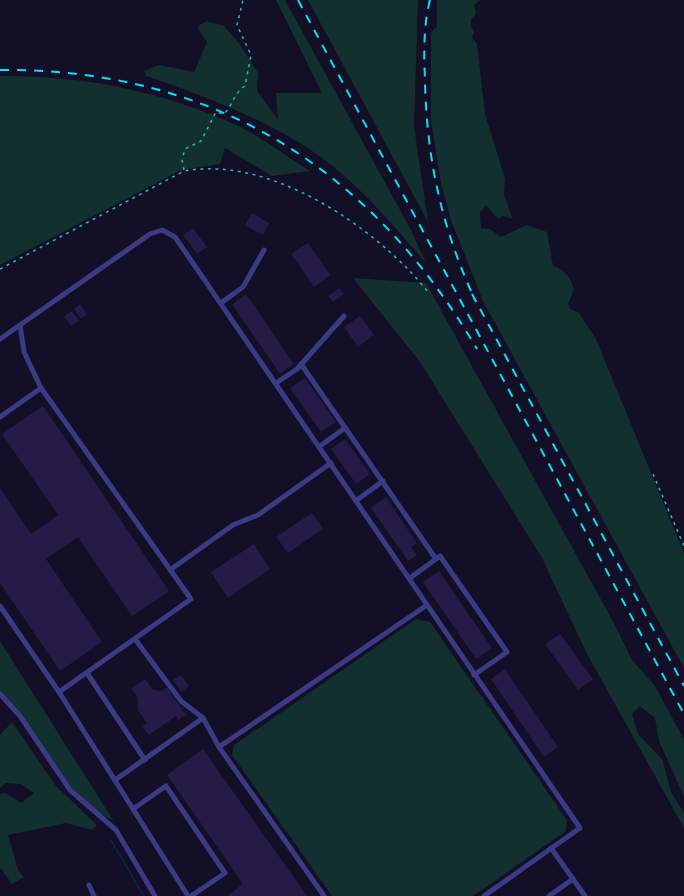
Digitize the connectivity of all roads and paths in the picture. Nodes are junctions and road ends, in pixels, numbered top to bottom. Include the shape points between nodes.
1 (243, 0) edge
2 (184, 171) junction
3 (264, 250) dead end
4 (0, 269) edge
5 (429, 293) dead end
6 (221, 303) junction
7 (344, 316) dead end
8 (20, 325) junction
9 (0, 339) edge
10 (301, 364) junction
11 (276, 383) junction
12 (42, 388) junction
13 (0, 417) edge
14 (345, 428) junction
15 (320, 446) junction
16 (332, 463) junction
17 (653, 474) dead end
18 (382, 481) junction
19 (357, 500) junction
20 (684, 546) edge
21 (436, 559) junction
22 (170, 570) junction
23 (410, 578) junction
24 (427, 605) junction
25 (0, 606) edge
26 (135, 639) junction
27 (87, 673) junction
28 (474, 675) junction
29 (59, 692) junction
30 (0, 694) edge
31 (203, 718) junction
32 (219, 747) junction
33 (145, 760) junction
34 (115, 780) junction
35 (133, 809) junction
36 (551, 848) junction
37 (573, 879) junction
38 (89, 885) dead end
39 (94, 896) edge
40 (155, 896) edge
41 (190, 896) edge
42 (324, 896) edge
43 (484, 896) edge
44 (549, 896) edge
45 (585, 896) edge

1 - 2 path via 237,25 251,57 244,86 224,114 216,112 201,141 185,149
2 - 4 path
2 - 5 path via 227,170 267,178 315,196 395,254
3 - 6 lane via 243,287
6 - 8 lane via 175,237 156,230
6 - 11 lane
7 - 10 lane
8 - 9 lane
8 - 12 lane via 24,352
10 - 11 lane
10 - 14 lane
11 - 15 lane
12 - 13 lane
12 - 22 lane
14 - 15 lane
14 - 18 lane
15 - 16 lane
16 - 19 lane
16 - 22 lane
17 - 20 path
18 - 19 lane
18 - 21 lane
19 - 23 lane
21 - 23 lane
21 - 28 lane via 440,556 507,652
22 - 26 lane via 191,599
23 - 24 lane
24 - 28 lane
24 - 32 lane
25 - 29 lane
26 - 27 lane
26 - 31 lane via 181,701
27 - 29 lane
27 - 33 lane
28 - 36 lane via 580,828
29 - 34 lane
30 - 40 lane via 20,716 70,790 117,830
31 - 32 lane
31 - 33 lane
32 - 42 lane
33 - 34 lane
34 - 35 lane
35 - 41 lane
35 - 41 lane via 166,786 225,873
36 - 37 lane
36 - 43 lane
37 - 44 lane
37 - 45 lane
38 - 39 lane

